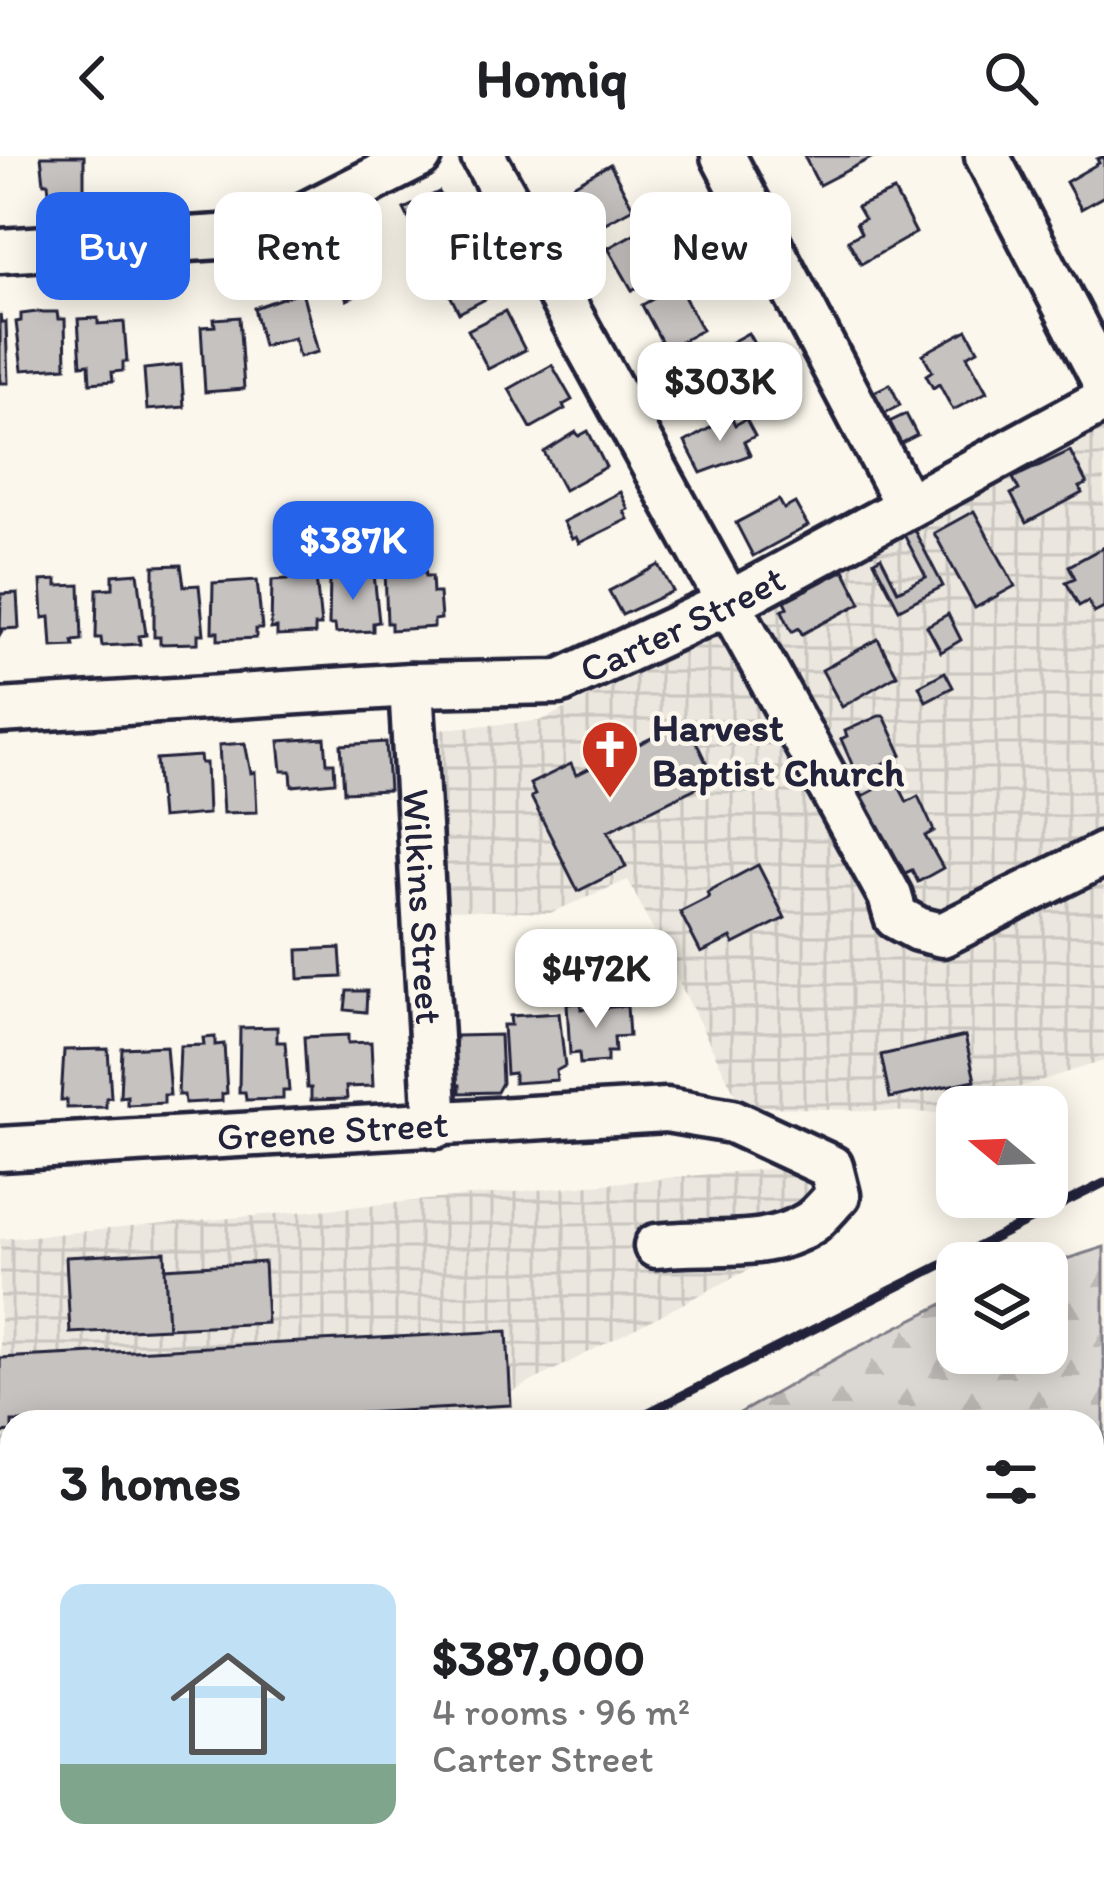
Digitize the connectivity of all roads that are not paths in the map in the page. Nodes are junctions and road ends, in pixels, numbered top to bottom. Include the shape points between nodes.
1 (420, 156) edge
2 (483, 156) edge
3 (723, 156) edge
4 (987, 156) edge
5 (0, 251) edge
6 (1104, 381) edge
7 (1104, 400) edge
8 (908, 506) junction
9 (729, 603) junction
10 (411, 685) junction
11 (0, 710) edge
12 (1104, 854) edge
13 (436, 1126) junction
14 (0, 1149) edge
15 (656, 1246) dead end

1 - 5 street via 267,234
2 - 9 street
3 - 8 street
4 - 6 street
7 - 8 street, Carter Street
8 - 9 street, Carter Street
9 - 10 street, Carter Street via 559,682
9 - 12 street via 896,916 941,935
10 - 11 street, Carter Street
10 - 13 street, Wilkins Street
13 - 14 street, Greene Street
13 - 15 street, Greene Street via 666,1110 732,1120 831,1167 838,1196 809,1224 749,1244

